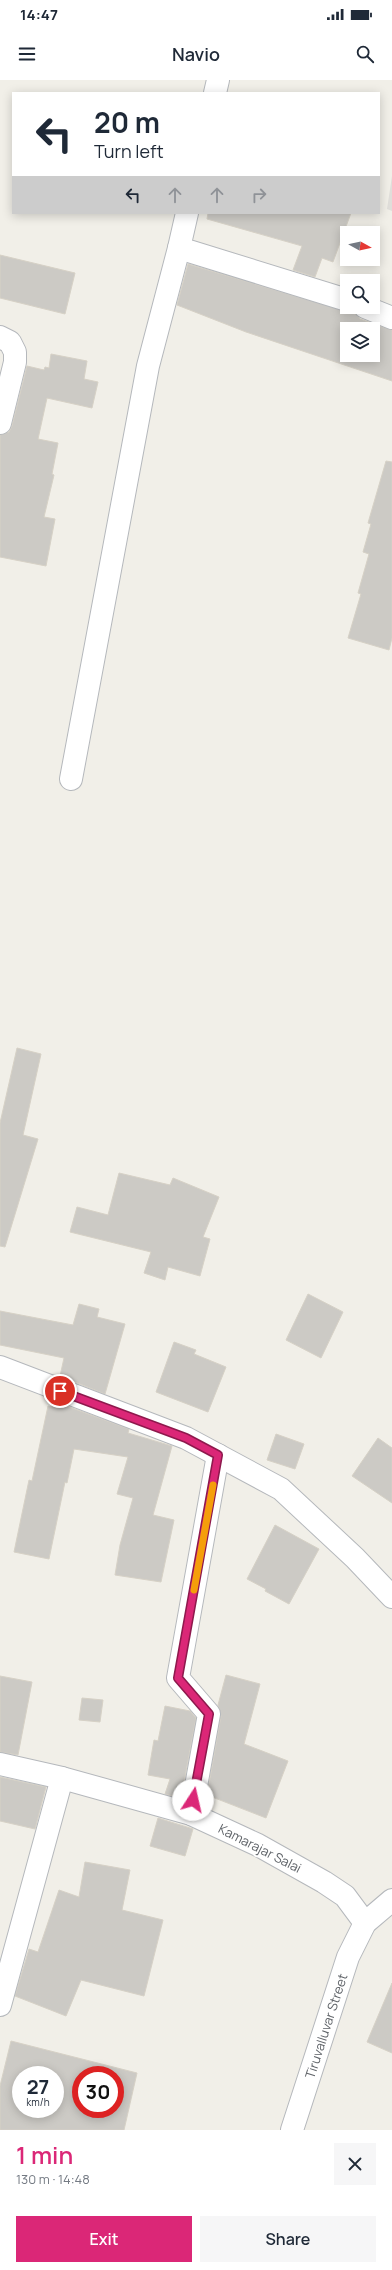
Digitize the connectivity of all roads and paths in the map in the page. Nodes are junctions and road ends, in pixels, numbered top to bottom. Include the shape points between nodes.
1 (218, 80) edge
2 (215, 92) edge
3 (187, 214) edge
4 (180, 248) junction
5 (340, 298) edge
6 (380, 313) edge
7 (392, 318) edge
8 (0, 337) edge
9 (0, 423) edge
10 (71, 779) dead end
11 (0, 1367) edge
12 (218, 1455) junction
13 (392, 1597) edge
14 (0, 1764) edge
15 (62, 1778) junction
16 (191, 1814) junction
17 (392, 1900) edge
18 (364, 1923) junction
19 (0, 2005) edge
20 (292, 2130) edge

1 - 2 street
3 - 4 street
4 - 5 street
4 - 10 street via 148,366
6 - 7 street
8 - 9 street via 10,342 15,352 15,362
11 - 12 street via 186,1438
12 - 13 street via 281,1489 355,1558
12 - 16 street via 178,1678 209,1714
14 - 15 street, Kamarajar Salai
15 - 16 street, Kamarajar Salai
15 - 19 street
16 - 18 street, Kamarajar Salai via 258,1845 324,1882 345,1896
17 - 18 street
18 - 20 street, Tiruvalluvar Street via 348,1957

